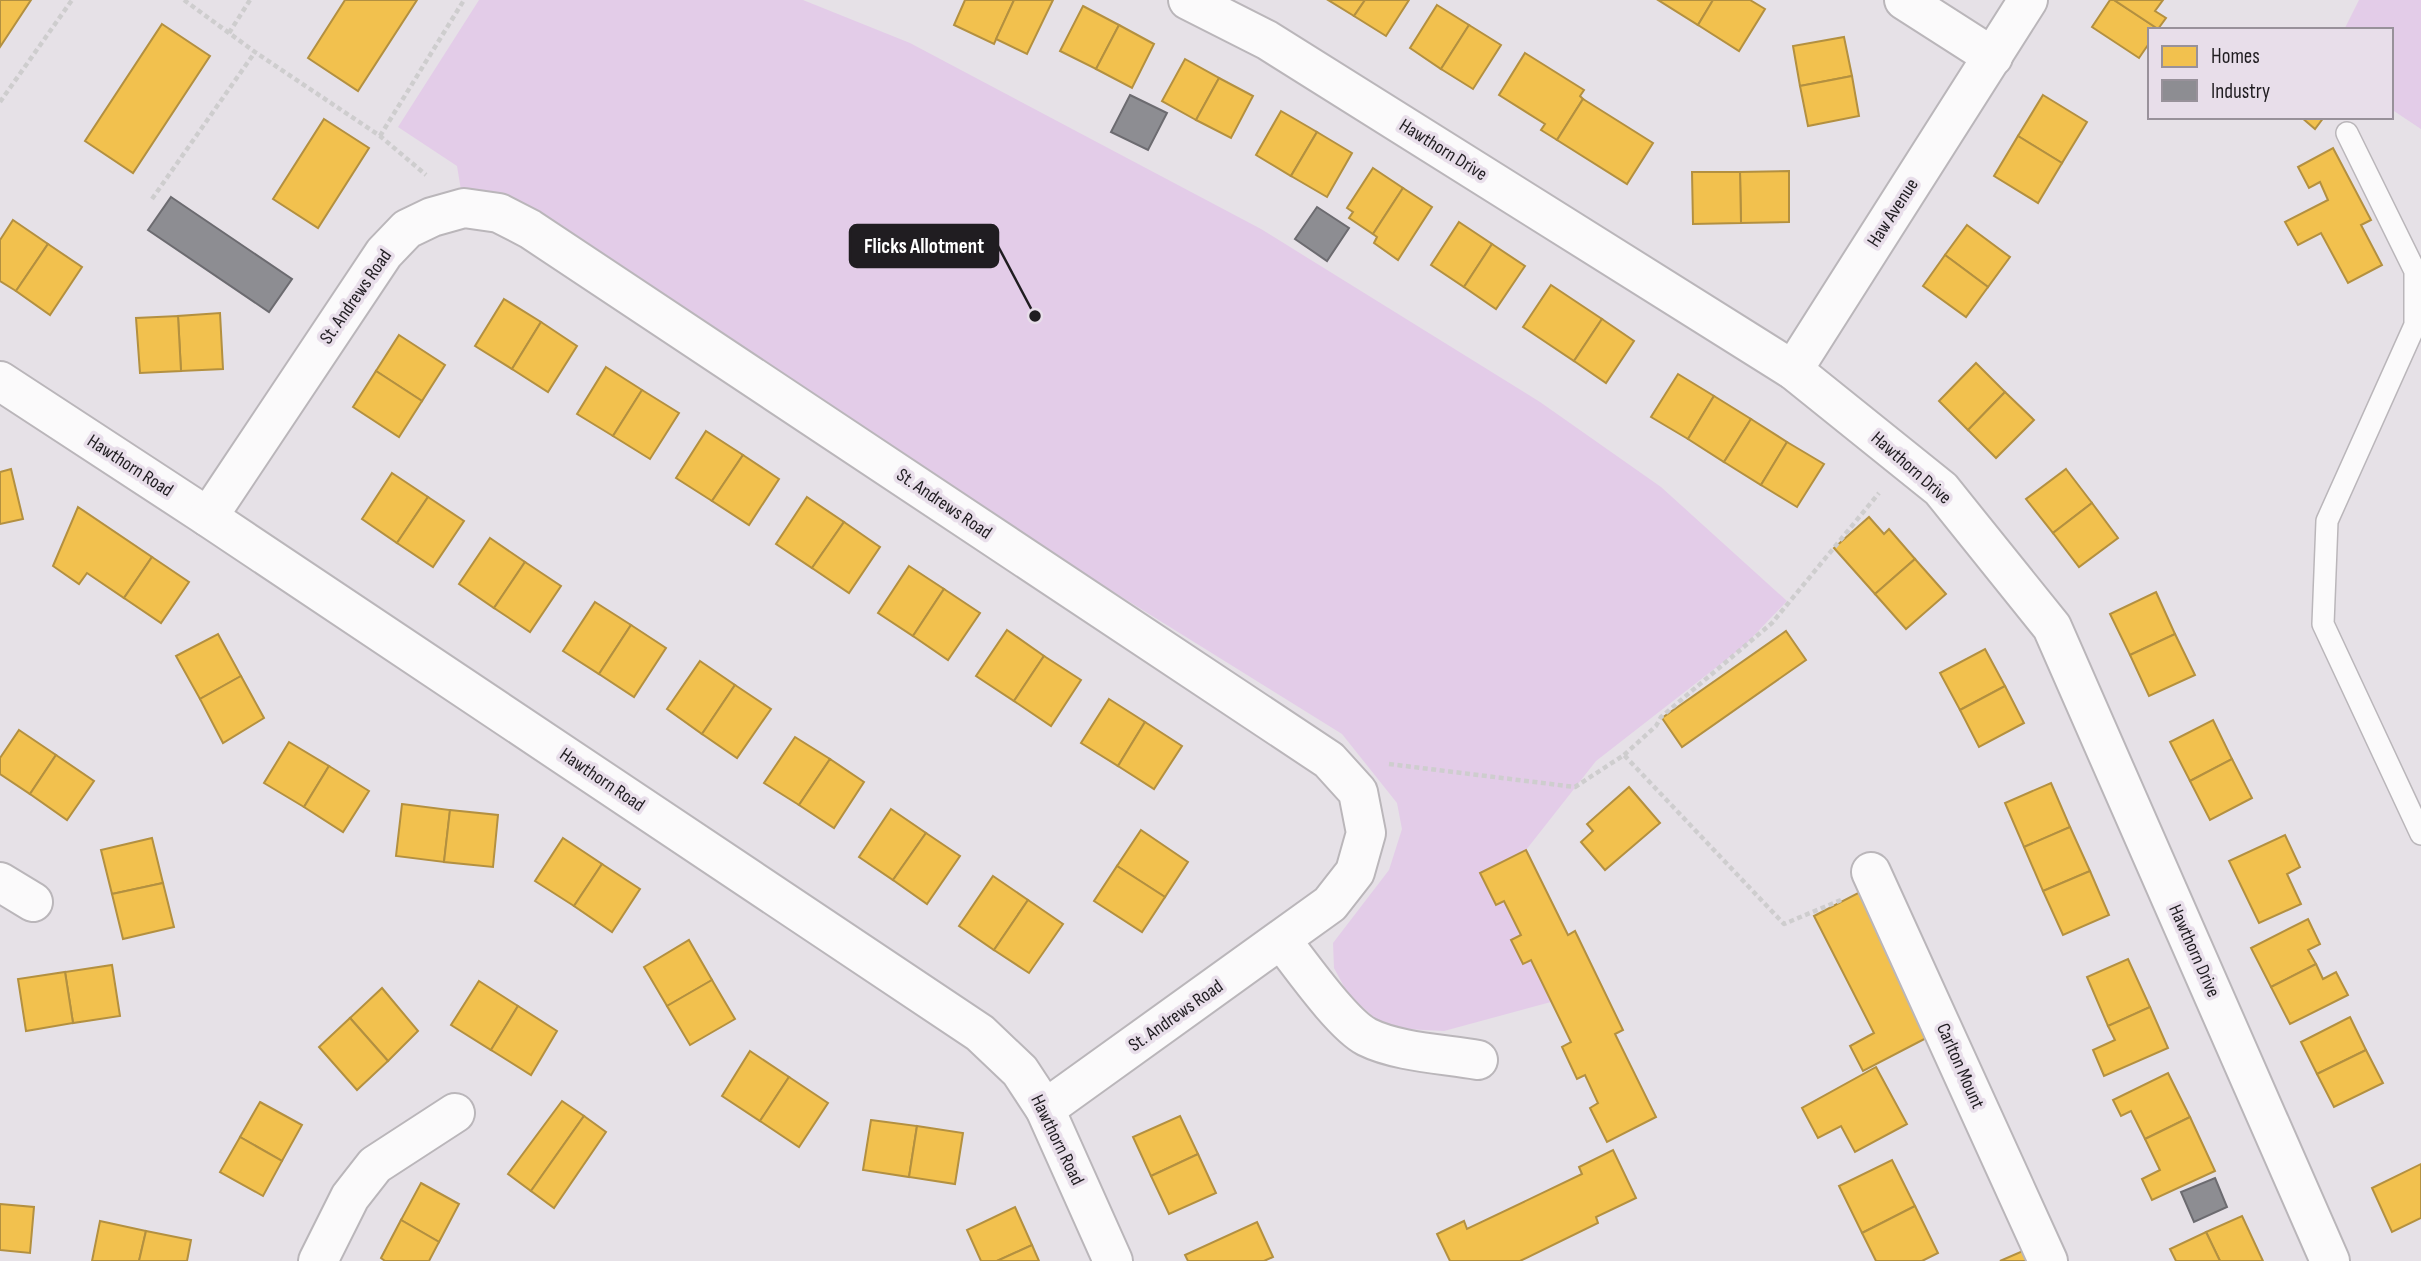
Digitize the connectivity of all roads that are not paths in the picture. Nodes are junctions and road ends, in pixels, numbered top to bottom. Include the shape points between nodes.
1 (1188, 0) edge
2 (1904, 0) edge
3 (2028, 0) edge
4 (1993, 57) junction
5 (2347, 133) dead end
6 (1793, 370) junction
7 (0, 381) edge
8 (208, 517) junction
9 (2421, 834) edge
10 (1874, 879) road end
11 (0, 882) edge
12 (33, 902) dead end
13 (1282, 941) junction
14 (1478, 1060) dead end
15 (1045, 1109) junction
16 (455, 1113) dead end
17 (318, 1261) edge
18 (1113, 1261) edge
19 (2049, 1261) edge
20 (2330, 1261) edge

1 - 6 street, Hawthorn Drive via 1267,40
2 - 4 street
3 - 4 street, Haw Avenue
4 - 6 street, Haw Avenue
5 - 9 lane via 2415,271 2416,325 2327,521 2323,624
6 - 20 street, Hawthorn Drive via 1941,489 2052,627
7 - 8 street, Hawthorn Road
8 - 13 street, St. Andrews Road via 384,253 407,229 432,216 464,208 499,213 530,229 1329,760 1358,792 1366,833 1355,872 1330,904
8 - 15 street, Hawthorn Road via 980,1033 1020,1071
10 - 19 street, Carlton Mount
11 - 12 street
13 - 14 street via 1350,1025 1365,1036 1384,1044
13 - 15 street, St. Andrews Road
15 - 18 street, Hawthorn Road
16 - 17 street via 375,1165 350,1198

